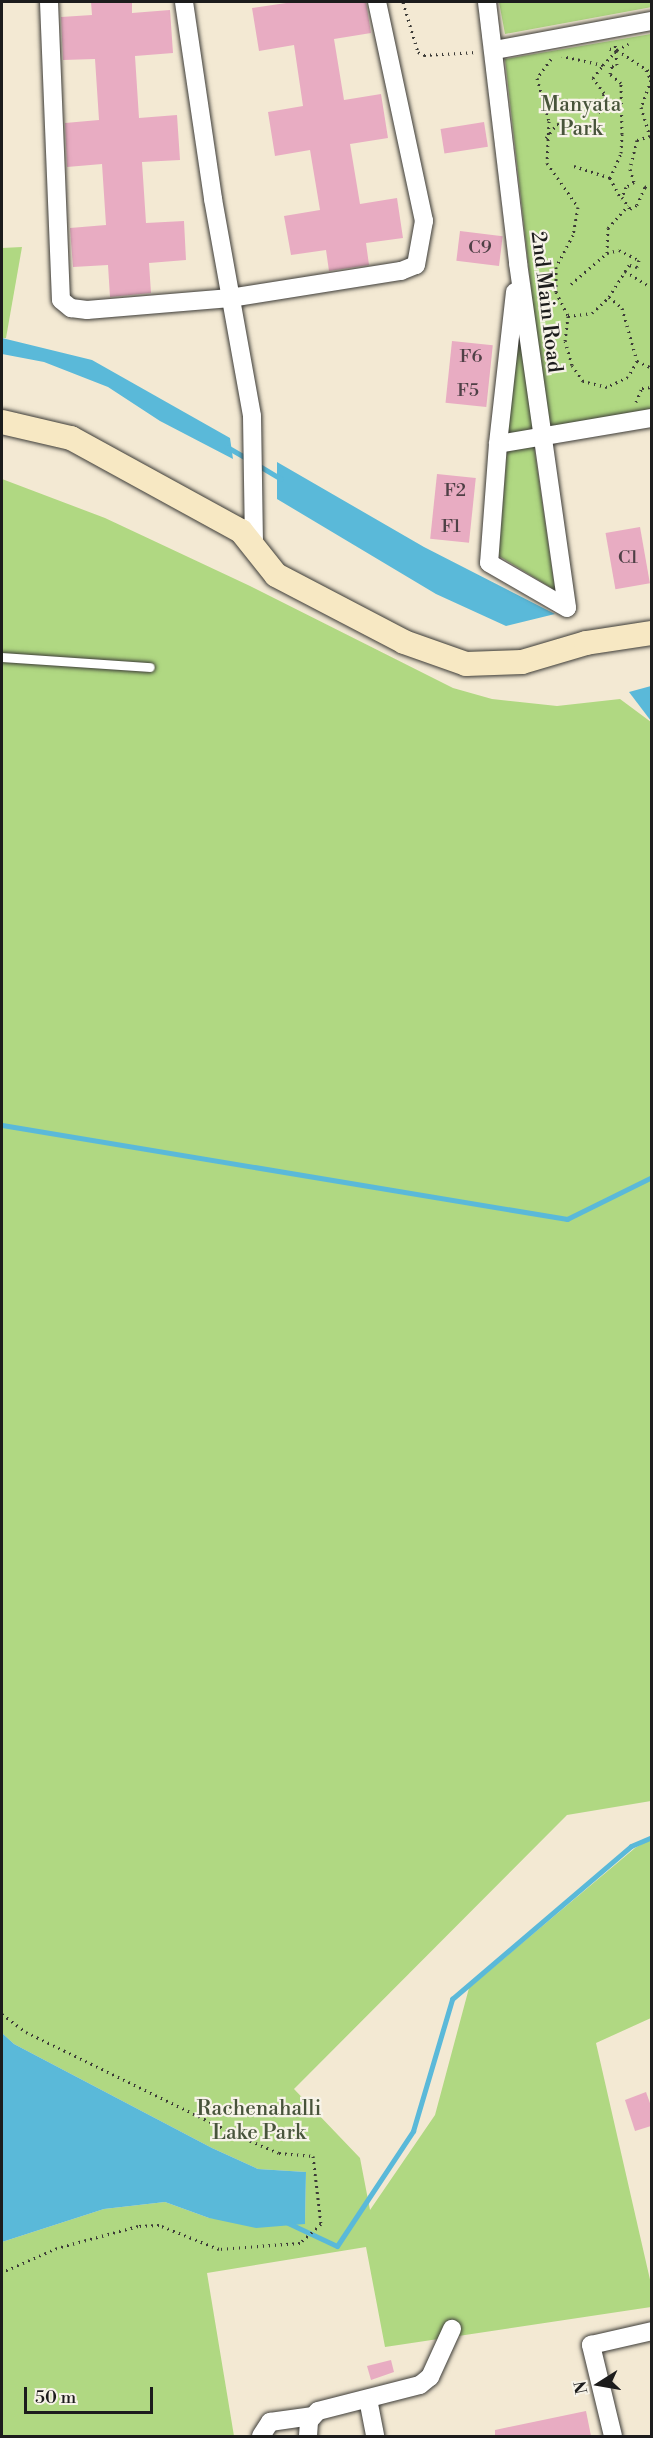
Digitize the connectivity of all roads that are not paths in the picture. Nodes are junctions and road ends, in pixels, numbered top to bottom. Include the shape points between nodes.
1 (49, 2) edge
2 (184, 2) edge
3 (377, 2) edge
4 (487, 2) edge
5 (651, 21) edge
6 (495, 50) junction
7 (518, 263) junction
8 (230, 298) junction
9 (651, 418) edge
10 (2, 422) edge
11 (541, 437) junction
12 (498, 444) junction
13 (254, 547) junction
14 (651, 633) edge
15 (2, 657) edge
16 (150, 667) dead end
17 (453, 2329) dead end
18 (651, 2331) edge
19 (368, 2399) junction
20 (312, 2416) junction
21 (261, 2436) edge
22 (308, 2436) edge
23 (375, 2436) edge
24 (613, 2436) edge

1 - 8 street via 61,300 71,308 87,310
2 - 8 street
3 - 8 street via 424,221 416,265 400,271
4 - 6 street, 2nd Main Road
5 - 6 street
6 - 7 street, 2nd Main Road
7 - 11 street, 2nd Main Road
7 - 12 street
8 - 13 street via 252,416
9 - 11 street
10 - 13 street via 70,438 241,531
11 - 12 street
11 - 12 street, 2nd Main Road via 567,608 489,563
13 - 14 street via 276,575 404,642 466,664 522,662 561,649
15 - 16 lane
17 - 19 street via 430,2377 420,2385
18 - 24 street via 591,2345
19 - 20 street
19 - 23 street
20 - 21 street via 270,2422
20 - 22 street

